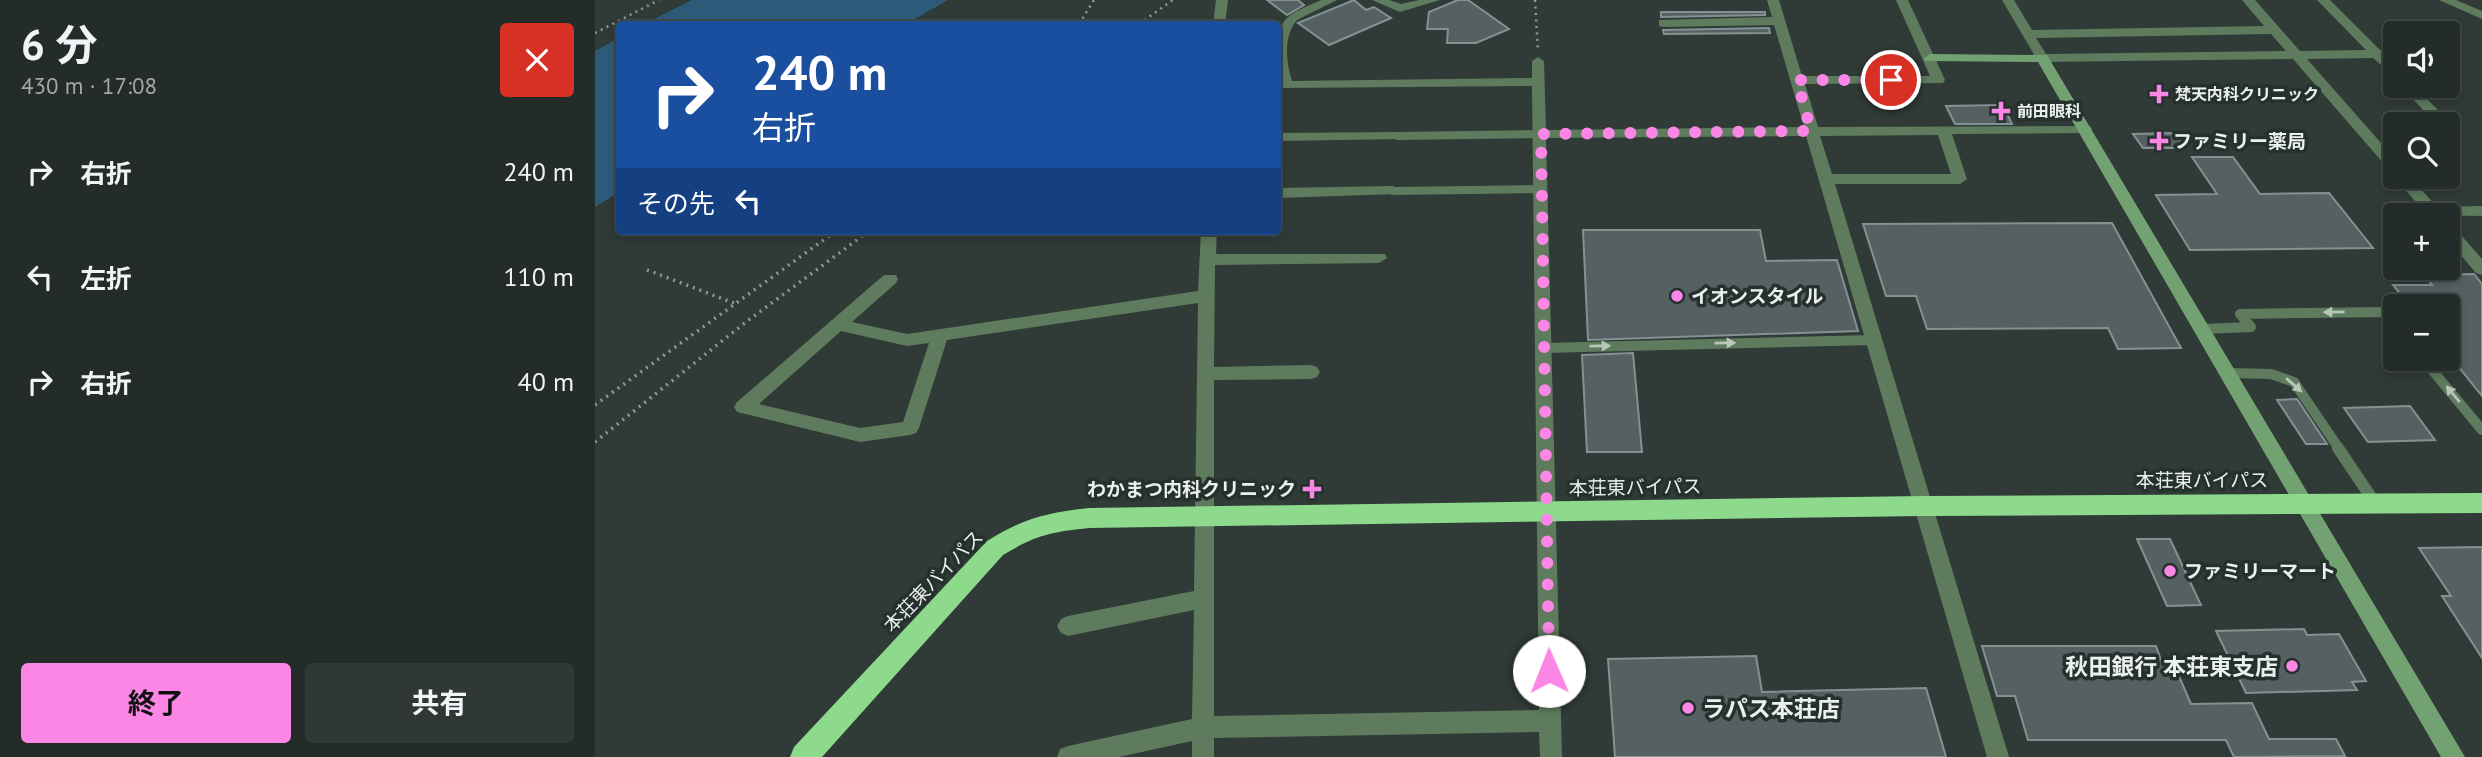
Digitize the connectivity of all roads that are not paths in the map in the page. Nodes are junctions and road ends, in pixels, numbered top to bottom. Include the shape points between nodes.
1 (1222, 0) edge
2 (1331, 0) edge
3 (1378, 0) edge
4 (1434, 0) edge
5 (1773, 0) edge
6 (1902, 0) edge
7 (2008, 0) edge
8 (2248, 0) edge
9 (2323, 0) edge
10 (2445, 0) edge
11 (2482, 15) edge
12 (1219, 21) edge
13 (1780, 22) junction
14 (1663, 23) dead end
15 (2274, 30) junction
16 (2028, 34) junction
17 (1281, 45) edge
18 (2376, 54) junction
19 (2383, 54) edge
20 (2295, 55) junction
21 (1930, 58) junction
22 (2042, 58) junction
23 (1538, 61) road end
24 (2383, 61) edge
25 (1281, 66) edge
26 (1797, 80) junction
27 (1539, 82) junction
28 (2419, 98) edge
29 (2432, 112) edge
30 (2085, 129) junction
31 (1943, 130) junction
32 (1811, 131) junction
33 (1541, 134) junction
34 (1398, 136) joint
35 (1281, 137) edge
36 (2383, 154) edge
37 (1827, 179) junction
38 (1542, 189) junction
39 (2412, 189) edge
40 (1393, 191) joint
41 (1281, 193) edge
42 (2424, 203) edge
43 (2482, 211) edge
44 (2460, 212) edge
45 (1209, 235) edge
46 (2460, 244) edge
47 (1379, 258) dead end
48 (1208, 260) junction
49 (2482, 269) edge
50 (890, 279) dead end
51 (1206, 296) junction
52 (2383, 312) edge
53 (839, 325) junction
54 (2203, 329) junction
55 (940, 336) junction
56 (1875, 340) junction
57 (1544, 348) junction
58 (2433, 371) edge
59 (1311, 372) dead end
60 (2229, 373) junction
61 (1205, 374) junction
62 (2482, 430) edge
63 (2375, 503) junction
64 (2482, 503) edge
65 (2307, 504) junction
66 (1924, 506) junction
67 (1545, 513) junction
68 (1205, 515) junction
69 (1205, 598) junction
70 (1067, 626) dead end
71 (1551, 721) junction
72 (1204, 727) junction
73 (804, 757) edge
74 (1068, 757) edge
75 (1203, 757) edge
76 (1552, 757) edge
77 (1998, 757) edge
78 (2454, 757) edge

1 - 12 street
2 - 17 street via 1293,17
3 - 4 street via 1400,8
5 - 13 street
6 - 21 street
7 - 16 street
8 - 15 street
9 - 18 street
10 - 11 street
13 - 14 street
13 - 26 street
15 - 16 street
15 - 20 street
16 - 22 street
18 - 19 street
18 - 20 street
18 - 24 street
20 - 22 street
20 - 36 street
21 - 22 street
21 - 26 street via 1938,80
22 - 30 street
23 - 27 street
25 - 27 street via 1287,85
26 - 32 street
27 - 33 street
28 - 29 street
30 - 31 street
30 - 54 street
31 - 32 street
31 - 37 street via 1960,178
32 - 33 street
32 - 37 street
33 - 34 lane
33 - 38 street
34 - 35 street
37 - 56 street
38 - 40 lane
38 - 57 street
39 - 42 street
40 - 41 street
43 - 44 street
45 - 48 street
46 - 49 street
47 - 48 street
48 - 51 street
50 - 53 street
51 - 55 street
51 - 61 street
52 -> 54 lane via 2240,314 2251,327
53 - 55 street via 907,340
53 - 55 street via 743,407 860,435 910,428
54 - 60 street
57 -> 56 lane
56 - 66 street
57 - 67 street
62 -> 58 lane
59 - 61 street
60 -> 63 lane via 2267,373 2294,382
60 - 65 street
61 - 68 street
63 - 64 highway, 本荘東バイパス
63 - 65 highway, 本荘東バイパス
65 - 66 highway, 本荘東バイパス
65 - 78 street
66 - 67 highway, 本荘東バイパス
66 - 77 street
67 - 68 highway, 本荘東バイパス
67 - 71 street
68 - 69 street
68 - 73 highway, 本荘東バイパス via 1052,522 1014,536 975,569
69 - 70 street
69 - 72 street
71 - 72 street
71 - 76 street
72 - 74 street
72 - 75 street

